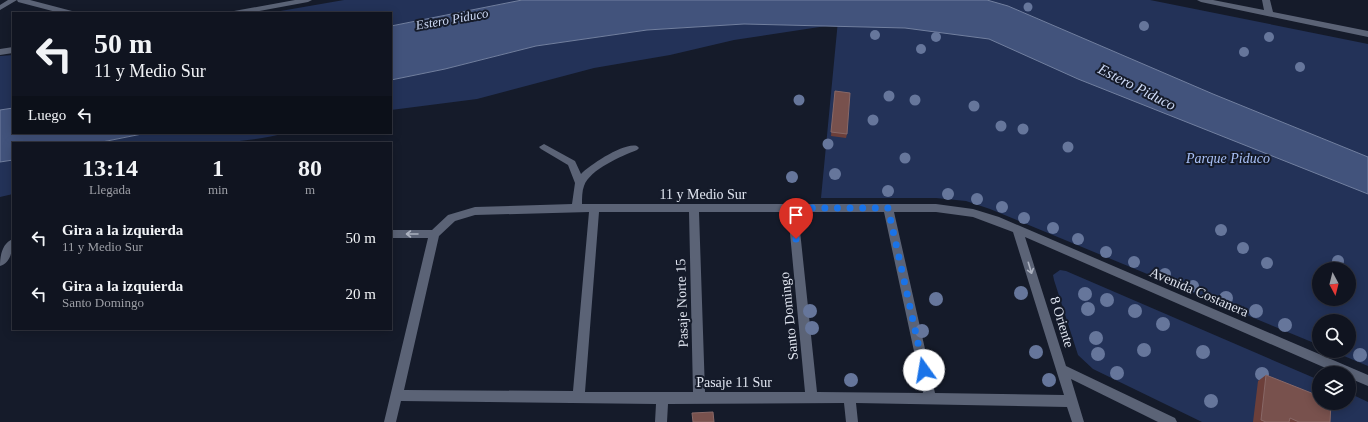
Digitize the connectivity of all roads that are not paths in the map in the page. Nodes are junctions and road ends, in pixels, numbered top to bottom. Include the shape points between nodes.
1 (13, 0) edge
2 (21, 0) edge
3 (308, 0) edge
4 (1201, 0) edge
5 (1266, 0) edge
6 (0, 8) edge
7 (64, 12) edge
8 (240, 12) edge
9 (1269, 14) junction
10 (1368, 34) edge
11 (12, 50) edge
12 (0, 52) edge
13 (544, 147) dead end
14 (634, 148) dead end
15 (580, 184) junction
16 (577, 208) junction
17 (594, 208) junction
18 (694, 208) junction
19 (793, 208) junction
20 (888, 208) junction
21 (1018, 231) junction
22 (392, 234) edge
23 (434, 234) junction
24 (12, 244) edge
25 (0, 262) edge
26 (1061, 369) junction
27 (1368, 381) edge
28 (396, 395) junction
29 (699, 397) junction
30 (849, 397) junction
31 (578, 398) junction
32 (662, 398) junction
33 (812, 398) junction
34 (930, 399) junction
35 (1071, 400) junction
36 (390, 422) edge
37 (661, 422) edge
38 (852, 422) edge
39 (1078, 422) edge
40 (1171, 422) edge

1 - 6 street
2 - 7 street
3 - 8 street
4 - 9 street
5 - 9 street
9 - 10 street
11 - 12 street
13 - 15 street via 572,163
14 - 15 street via 599,165
15 - 16 street
16 - 17 street, 11 y Medio Sur
16 - 23 street, 11 y Medio Sur via 475,210 452,218
17 - 18 street, 11 y Medio Sur
17 - 31 street
18 - 19 street, 11 y Medio Sur
18 - 29 street, Pasaje Norte 15
19 - 20 street, 11 y Medio Sur
19 - 33 street, Santo Domingo
20 - 21 street, 11 y Medio Sur via 962,211 995,220
20 - 34 street
21 -> 26 street, 8 Oriente
21 - 27 street, Avenida Costanera
23 -> 22 street
23 - 28 street
24 - 25 street
26 - 35 street, 8 Oriente
26 - 40 street
28 - 31 street, Pasaje 11 Sur
28 - 36 street
29 - 32 street, Pasaje 11 Sur
29 - 33 street, Pasaje 11 Sur
30 - 33 street, Pasaje 11 Sur
30 - 34 street, Pasaje 11 Sur
30 - 38 street
31 - 32 street, Pasaje 11 Sur
32 - 37 street
34 - 35 street, Pasaje 11 Sur
35 - 39 street, 8 Oriente

